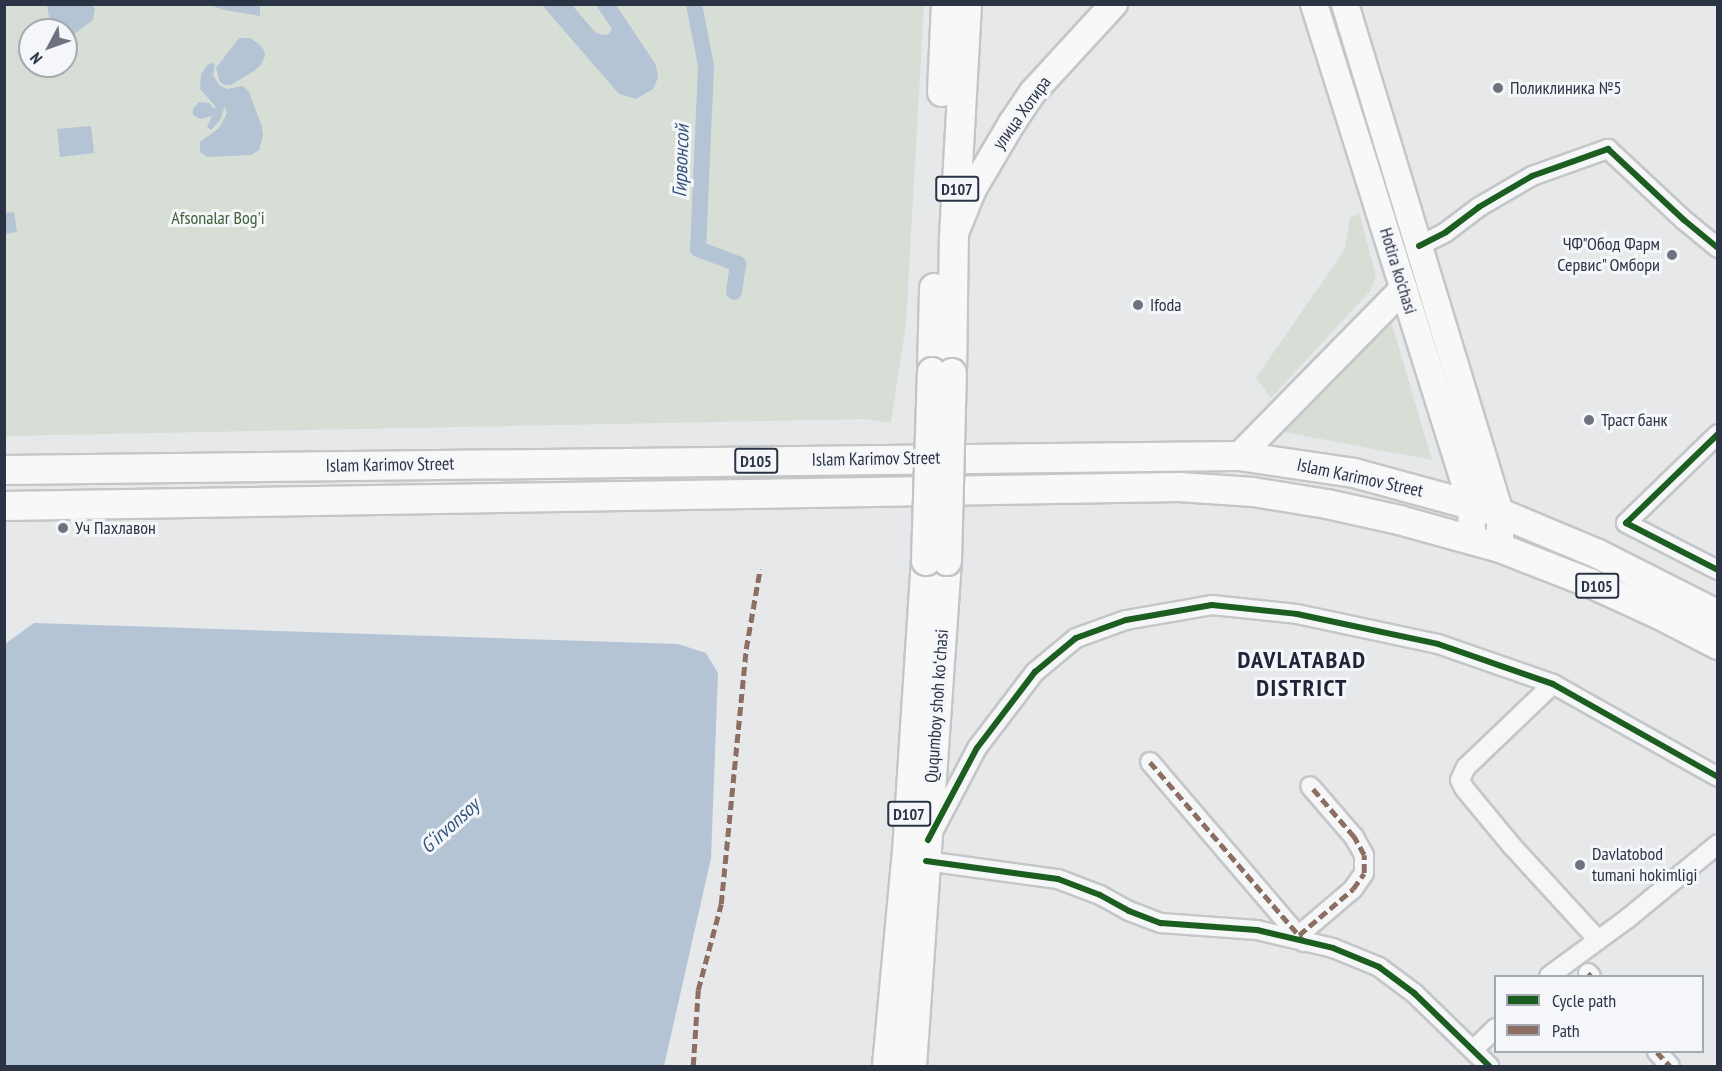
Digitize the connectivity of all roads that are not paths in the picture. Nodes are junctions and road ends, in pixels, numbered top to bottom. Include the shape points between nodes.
1 (946, 4) edge
2 (967, 4) edge
3 (1114, 4) edge
4 (1345, 4) edge
5 (1312, 10) edge
6 (954, 237) junction
7 (1419, 246) junction
8 (1718, 248) edge
9 (1404, 288) junction
10 (942, 372) junction
11 (1718, 434) edge
12 (1239, 456) junction
13 (4, 470) edge
14 (1471, 503) junction
15 (4, 506) edge
16 (1500, 513) junction
17 (1472, 539) junction
18 (1500, 548) junction
19 (936, 561) junction
20 (1718, 570) edge
21 (1718, 615) edge
22 (1718, 645) edge
23 (1553, 684) junction
24 (1149, 762) dead end
25 (1718, 777) edge
26 (1310, 786) dead end
27 (1718, 844) edge
28 (927, 851) junction
29 (1302, 938) junction
30 (1598, 940) junction
31 (1551, 975) edge
32 (1494, 1030) edge
33 (1473, 1050) junction
34 (1658, 1053) edge
35 (887, 1066) edge
36 (912, 1066) edge
37 (1490, 1066) edge
38 (1670, 1066) edge

1 - 10 main road, D107 via 935,236
2 - 6 main road, D107
3 - 6 main road, улица Хотира via 1033,92 973,189
4 - 7 main road, Hotira ko'chasi
5 - 9 main road, Hotira ko'chasi
6 - 10 main road, D107
7 - 8 street via 1532,176 1608,149
7 - 16 main road, Hotira ko'chasi
9 - 12 main road
9 - 14 main road, Hotira ko'chasi
10 - 19 main road, D107, bridge
11 - 20 street via 1626,522
12 - 13 main road, Islam Karimov Street / D105
12 - 14 main road, Islam Karimov Street / D105 via 1354,473
14 - 16 main road, Islam Karimov Street / D105
14 - 17 main road, Hotira ko'chasi
15 - 17 main road, Islam Karimov Street / D105 via 63,514 1179,487 1289,497
16 - 18 main road, Hotira ko'chasi
16 - 21 main road, Islam Karimov Street / D105 via 1598,554
17 - 18 main road, Islam Karimov Street / D105
18 - 22 main road, Islam Karimov Street / D105 via 1600,588
19 - 28 main road, Ququmboy shoh koʻchasi / D107
19 - 35 main road, Ququmboy shoh koʻchasi / D107
23 - 25 street
23 - 28 street via 1438,644 1297,614 1212,605 1126,620 1076,638 1035,672 977,748
23 - 30 street via 1466,767 1460,780 1512,846
24 - 29 street
26 - 29 street via 1359,846 1364,855 1364,873 1353,889
27 - 30 street
28 - 29 street via 1058,879 1161,922
28 - 36 main road, Ququmboy shoh koʻchasi / D107
29 - 33 street via 1379,967 1414,993
30 - 31 street
32 - 33 street
33 - 37 street
34 - 38 street

